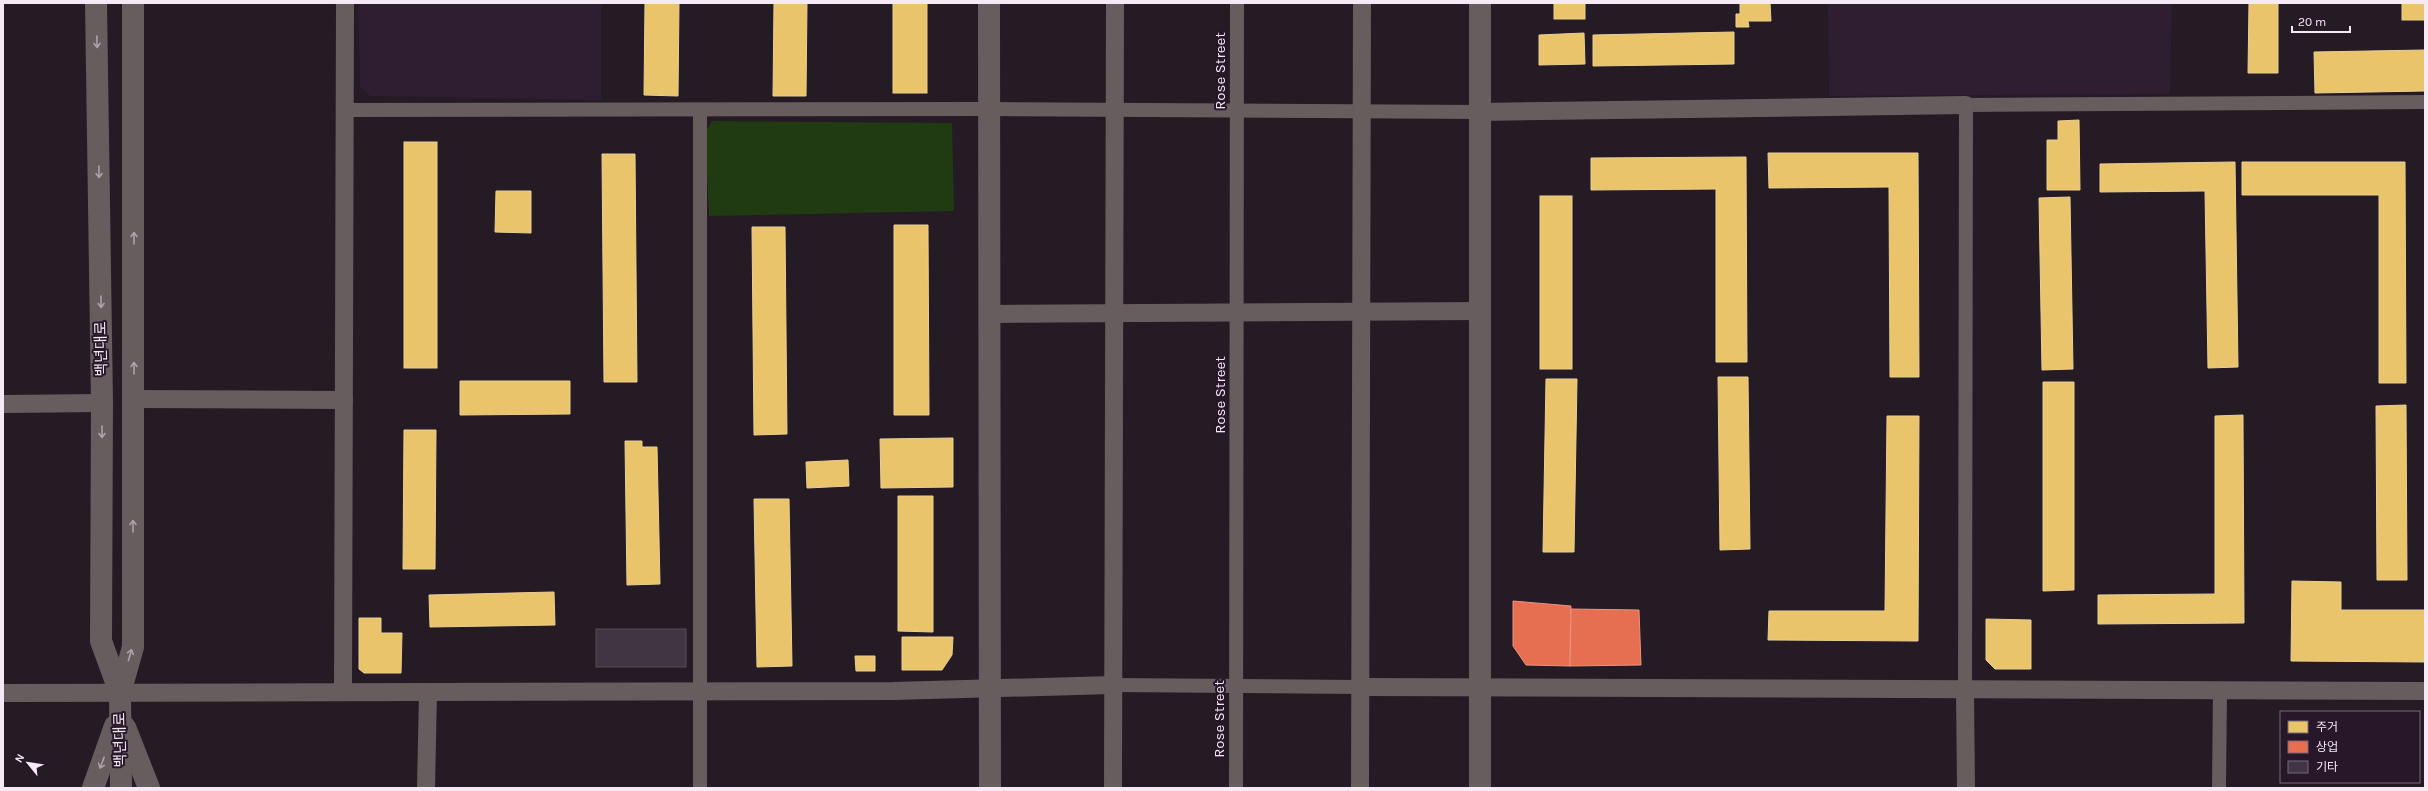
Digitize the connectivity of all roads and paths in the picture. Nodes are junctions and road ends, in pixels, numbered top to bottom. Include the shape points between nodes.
1 (96, 3) edge
2 (133, 3) edge
3 (345, 3) edge
4 (989, 3) edge
5 (1115, 3) edge
6 (1237, 3) edge
7 (1362, 3) edge
8 (1480, 3) edge
9 (2425, 102) edge
10 (1966, 105) junction
11 (989, 109) junction
12 (345, 110) junction
13 (700, 110) junction
14 (1115, 110) junction
15 (1237, 111) junction
16 (1361, 112) junction
17 (1480, 112) junction
18 (1480, 311) junction
19 (1361, 312) junction
20 (1115, 313) junction
21 (1237, 313) junction
22 (990, 314) junction
23 (134, 399) junction
24 (344, 400) junction
25 (102, 403) junction
26 (3, 404) edge
27 (1112, 685) junction
28 (1236, 686) junction
29 (1360, 687) junction
30 (1480, 687) junction
31 (990, 688) junction
32 (1965, 689) junction
33 (2220, 690) junction
34 (700, 691) junction
35 (2425, 691) edge
36 (342, 692) junction
37 (428, 692) junction
38 (3, 693) edge
39 (120, 703) junction
40 (93, 788) edge
41 (121, 788) edge
42 (149, 788) edge
43 (426, 788) edge
44 (700, 788) edge
45 (990, 788) edge
46 (1113, 788) edge
47 (1236, 788) edge
48 (1360, 788) edge
49 (1480, 788) edge
50 (1966, 788) edge
51 (2219, 788) edge

1 -> 25 street, 백년대로
23 -> 2 street, 백년대로
3 - 12 street
4 - 11 street
5 - 14 street
6 - 15 street, Rose Street
7 - 16 street
8 - 17 street
9 - 10 street
10 - 17 street
10 - 32 street
11 - 13 street
11 - 14 street
11 - 22 street
12 - 13 street
12 - 24 street
13 - 34 street
14 - 15 street
14 - 20 street
15 - 16 street
15 - 21 street, Rose Street
16 - 17 street
16 - 19 street
17 - 18 street
18 - 19 street
18 - 30 street
19 - 21 street
19 - 29 street
20 - 21 street
20 - 22 street
20 - 27 street
21 - 28 street, Rose Street
22 - 31 street
23 - 24 street
39 -> 23 street, 백년대로 via 133,647
24 - 36 street
25 - 26 street
25 -> 39 street, 백년대로 via 101,641
27 - 28 street
27 - 31 street
27 - 46 street
28 - 29 street
28 - 47 street, Rose Street
29 - 30 street
29 - 48 street
30 - 32 street
30 - 49 street
31 - 34 street
31 - 45 street
32 - 33 street
32 - 50 street
33 - 35 street
33 - 51 street
34 - 37 street
34 - 44 street
36 - 37 street
36 - 39 street
37 - 43 street
38 - 39 street
39 -> 40 street
39 - 41 street, 백년대로
39 - 42 street

